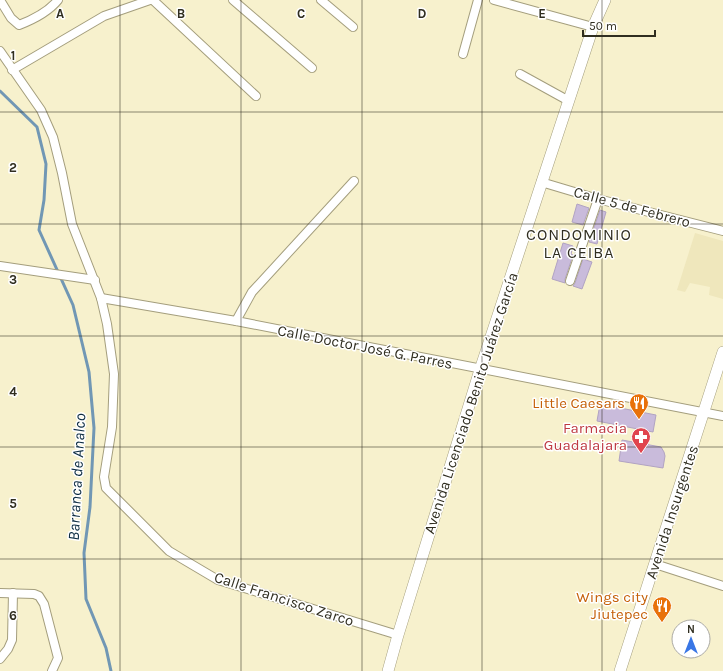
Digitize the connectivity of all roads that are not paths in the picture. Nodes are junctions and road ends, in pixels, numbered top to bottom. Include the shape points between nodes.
1 (0, 0) edge
2 (150, 0) edge
3 (153, 0) edge
4 (233, 0) edge
5 (321, 0) edge
6 (478, 0) edge
7 (494, 0) edge
8 (605, 0) edge
9 (55, 1) edge
10 (353, 27) dead end
11 (593, 27) junction
12 (0, 51) edge
13 (463, 54) dead end
14 (312, 68) dead end
15 (12, 70) junction
16 (520, 74) dead end
17 (256, 96) dead end
18 (569, 101) junction
19 (354, 181) dead end
20 (542, 182) junction
21 (598, 199) junction
22 (723, 231) edge
23 (0, 266) edge
24 (95, 280) junction
25 (570, 281) dead end
26 (101, 298) junction
27 (236, 322) junction
28 (723, 352) edge
29 (480, 370) junction
30 (703, 411) junction
31 (723, 416) edge
32 (655, 564) junction
33 (723, 586) edge
34 (0, 593) edge
35 (12, 593) junction
36 (398, 635) junction
37 (0, 659) edge
38 (52, 671) edge
39 (388, 671) edge
40 (620, 671) edge

1 - 9 street via 10,18 19,25 28,22
2 - 15 street via 104,16
3 - 17 street
4 - 14 street
5 - 10 street
6 - 13 street
7 - 11 street
8 - 11 main road, Avenida Licenciado Benito Juárez García
11 - 18 main road, Avenida Licenciado Benito Juárez García
12 - 15 street
15 - 24 street via 41,110 53,137 72,224
16 - 18 street
18 - 20 main road, Avenida Licenciado Benito Juárez García
19 - 27 street via 252,292
20 - 21 street, Calle 5 de Febrero
20 - 29 main road, Avenida Licenciado Benito Juárez García
21 - 22 street, Calle 5 de Febrero
21 - 25 street
23 - 24 street
24 - 26 street
26 - 27 street, Calle Doctor José G. Parres
26 - 36 street, Calle Francisco Zarco via 108,324 114,374 112,427 104,478 106,488 169,551 218,580
27 - 29 street, Calle Doctor José G. Parres
28 - 30 main road, Avenida Insurgentes
29 - 30 street, Calle Doctor José G. Parres
29 - 36 main road, Avenida Licenciado Benito Juárez García
30 - 31 street, Calle Doctor José G. Parres
30 - 32 main road, Avenida Insurgentes
32 - 33 street
32 - 40 main road, Avenida Insurgentes
34 - 35 street
35 - 37 street via 12,640
35 - 38 street via 34,594 44,604 58,658
36 - 39 main road, Avenida Licenciado Benito Juárez García

